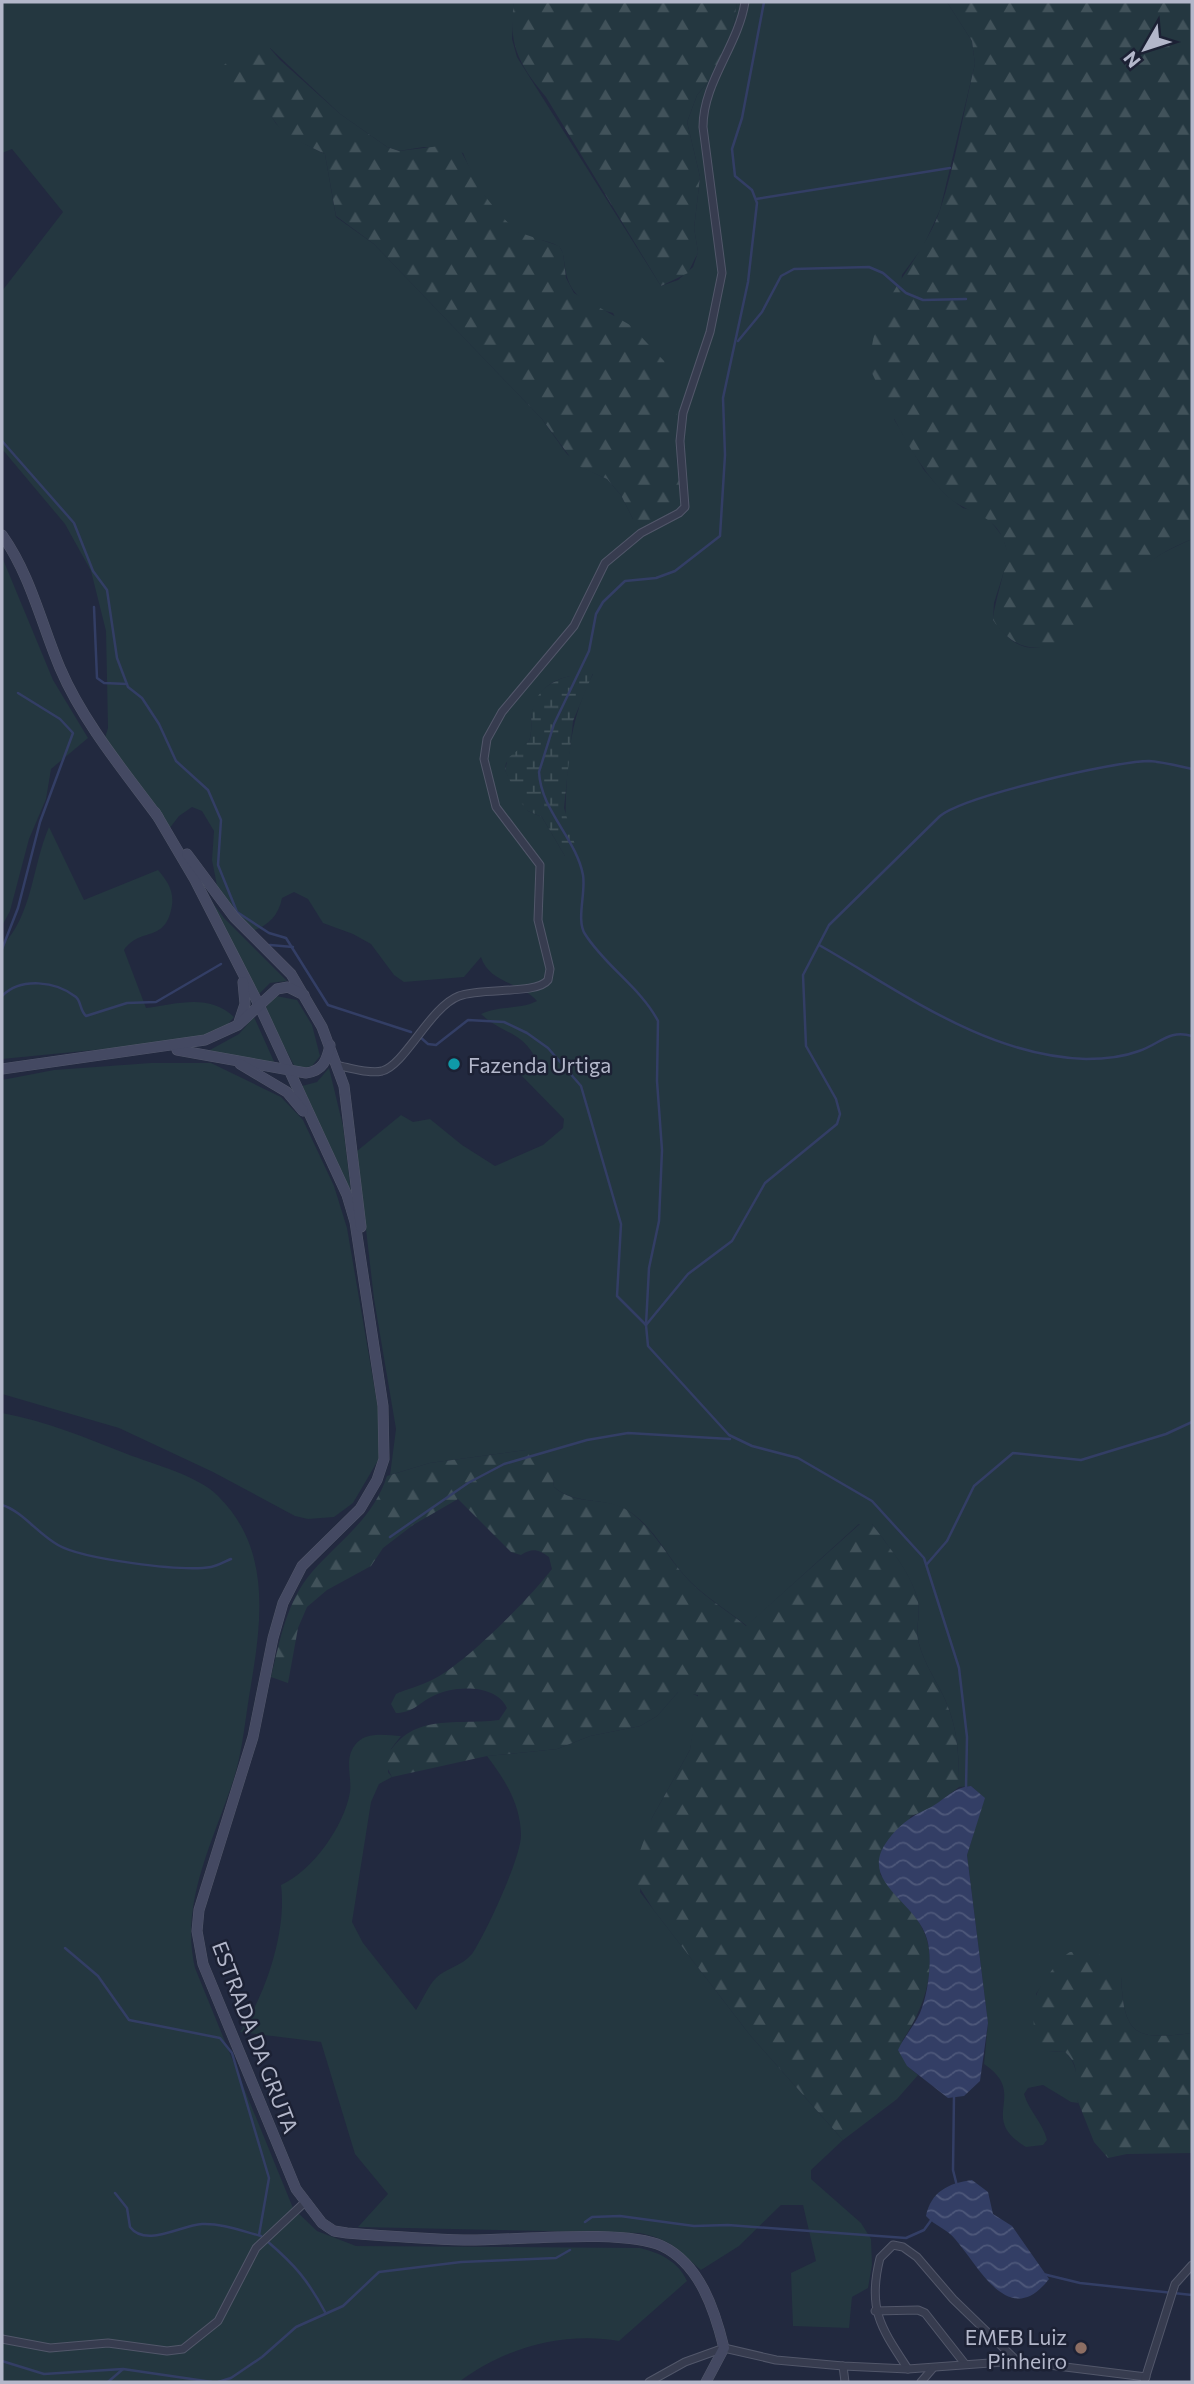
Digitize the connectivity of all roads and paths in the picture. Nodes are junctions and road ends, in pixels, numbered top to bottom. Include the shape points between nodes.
1 (745, 2) edge
2 (2, 535) edge
3 (155, 812) junction
4 (241, 971) junction
5 (307, 998) junction
6 (258, 1005) junction
7 (238, 1025) junction
8 (330, 1045) junction
9 (162, 1048) junction
10 (227, 1057) junction
11 (339, 1066) junction
12 (2, 1069) edge
13 (289, 1071) junction
14 (318, 1130) junction
15 (362, 1267) junction
16 (304, 2203) junction
17 (1192, 2266) edge
18 (875, 2311) junction
19 (2, 2339) edge
20 (724, 2348) junction
21 (1017, 2361) junction
22 (965, 2364) junction
23 (843, 2366) junction
24 (934, 2367) junction
25 (908, 2369) junction
26 (1118, 2378) edge
27 (1145, 2380) edge
28 (649, 2382) edge
29 (706, 2382) edge
30 (845, 2382) edge
31 (921, 2382) edge

1 - 11 street via 739,31 704,108 722,273 710,331 683,413 680,441 685,507 641,533 605,563 574,626 502,712 485,750 496,807 540,865 538,913 550,969 548,980 533,989 501,988 456,997 387,1069 373,1072
2 - 3 main road via 31,588 69,688
3 - 4 main road
3 - 5 main road via 220,900 281,963
4 - 6 main road
4 - 7 main road via 245,1004
5 - 6 main road via 282,987
5 - 8 main road
6 - 7 main road
6 - 13 main road
7 - 9 main road via 214,1038
8 - 11 main road
8 - 13 main road via 327,1060 316,1071
9 - 10 main road
9 - 12 main road
10 - 13 main road
10 - 14 main road via 287,1092
11 - 15 main road via 360,1206
13 - 14 main road
14 - 15 main road via 347,1195
15 - 16 main road, ESTRADA DA GRUTA via 383,1406 384,1459 360,1509 302,1566 283,1603 253,1737 207,1878 197,1931 202,1964
16 - 19 street via 256,2248 218,2321 183,2349 108,2343 50,2348
16 - 20 main road, ESTRADA DA GRUTA via 321,2224 347,2233 465,2240 624,2239 662,2246 678,2257 698,2282
17 - 27 street via 1174,2288
18 - 21 street via 880,2258 893,2245 903,2247
18 - 22 street via 918,2310 929,2316
18 - 25 street
20 - 23 street via 776,2360
20 - 28 street
20 - 29 main road
21 - 22 street
21 - 26 street
22 - 24 street
23 - 25 street
23 - 30 street
24 - 25 street
24 - 31 street
26 - 27 street

